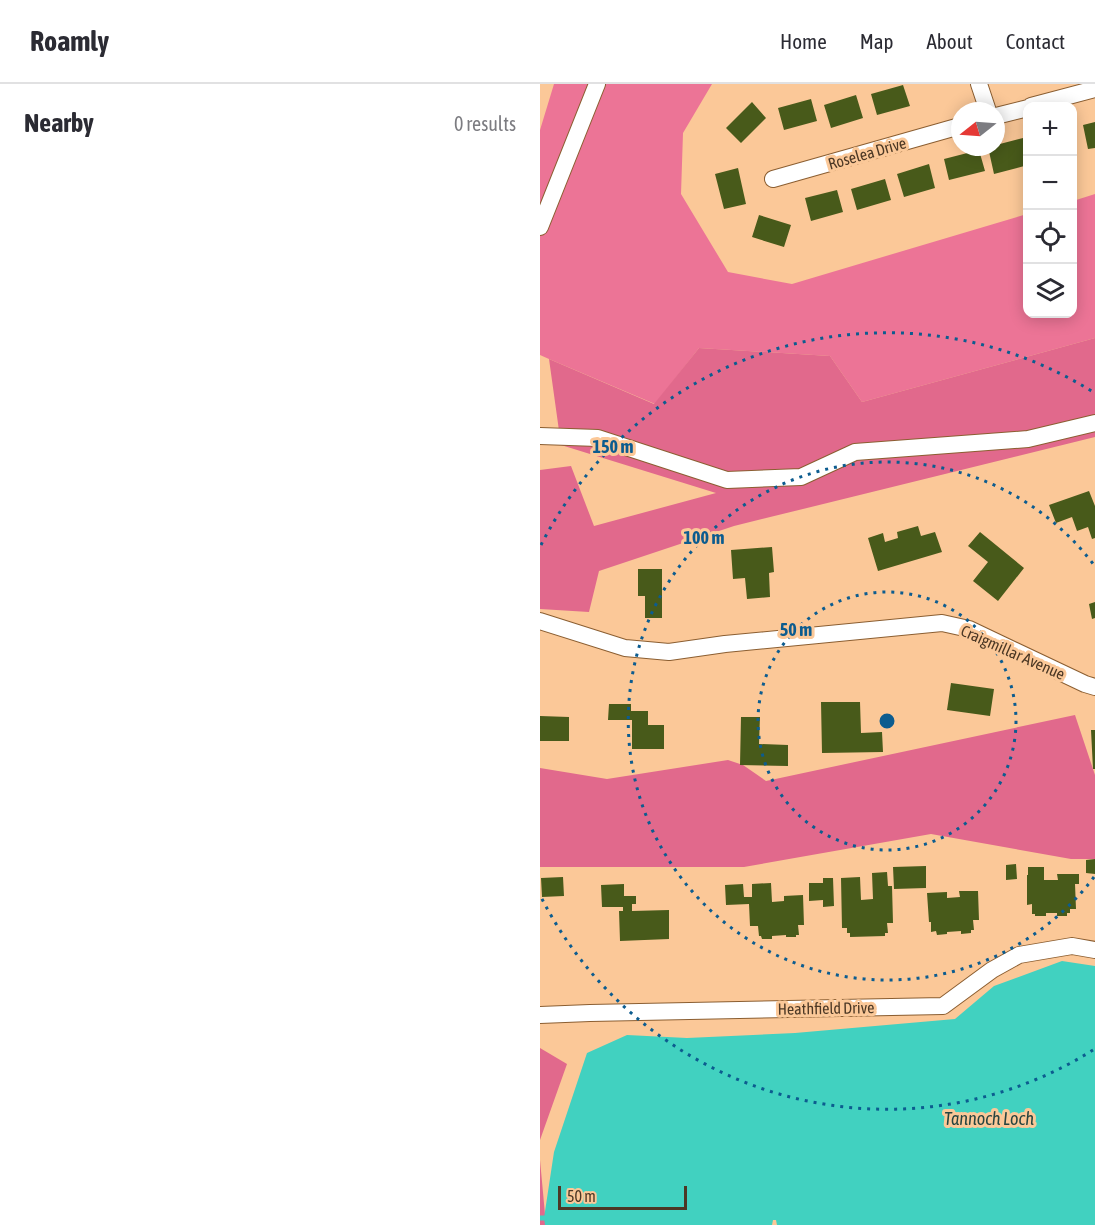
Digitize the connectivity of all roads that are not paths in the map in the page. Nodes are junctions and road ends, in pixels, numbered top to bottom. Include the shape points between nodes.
1 (597, 84) edge
2 (979, 84) edge
3 (1095, 89) edge
4 (985, 102) edge
5 (1047, 102) edge
6 (1023, 109) edge
7 (1005, 114) edge
8 (951, 129) edge
9 (773, 179) dead end
10 (540, 227) edge
11 (1095, 423) edge
12 (540, 436) edge
13 (540, 621) edge
14 (1095, 687) edge
15 (1095, 950) edge
16 (540, 1015) edge

1 - 10 street
2 - 4 street
3 - 5 street
6 - 7 street
8 - 9 street, Roselea Drive
11 - 12 street via 1028,439 855,452 801,477 727,480 598,438
13 - 14 street, Craigmillar Avenue via 625,648 669,652 942,623 969,629
15 - 16 street, Heathfield Drive via 1072,946 1019,955 943,1006

